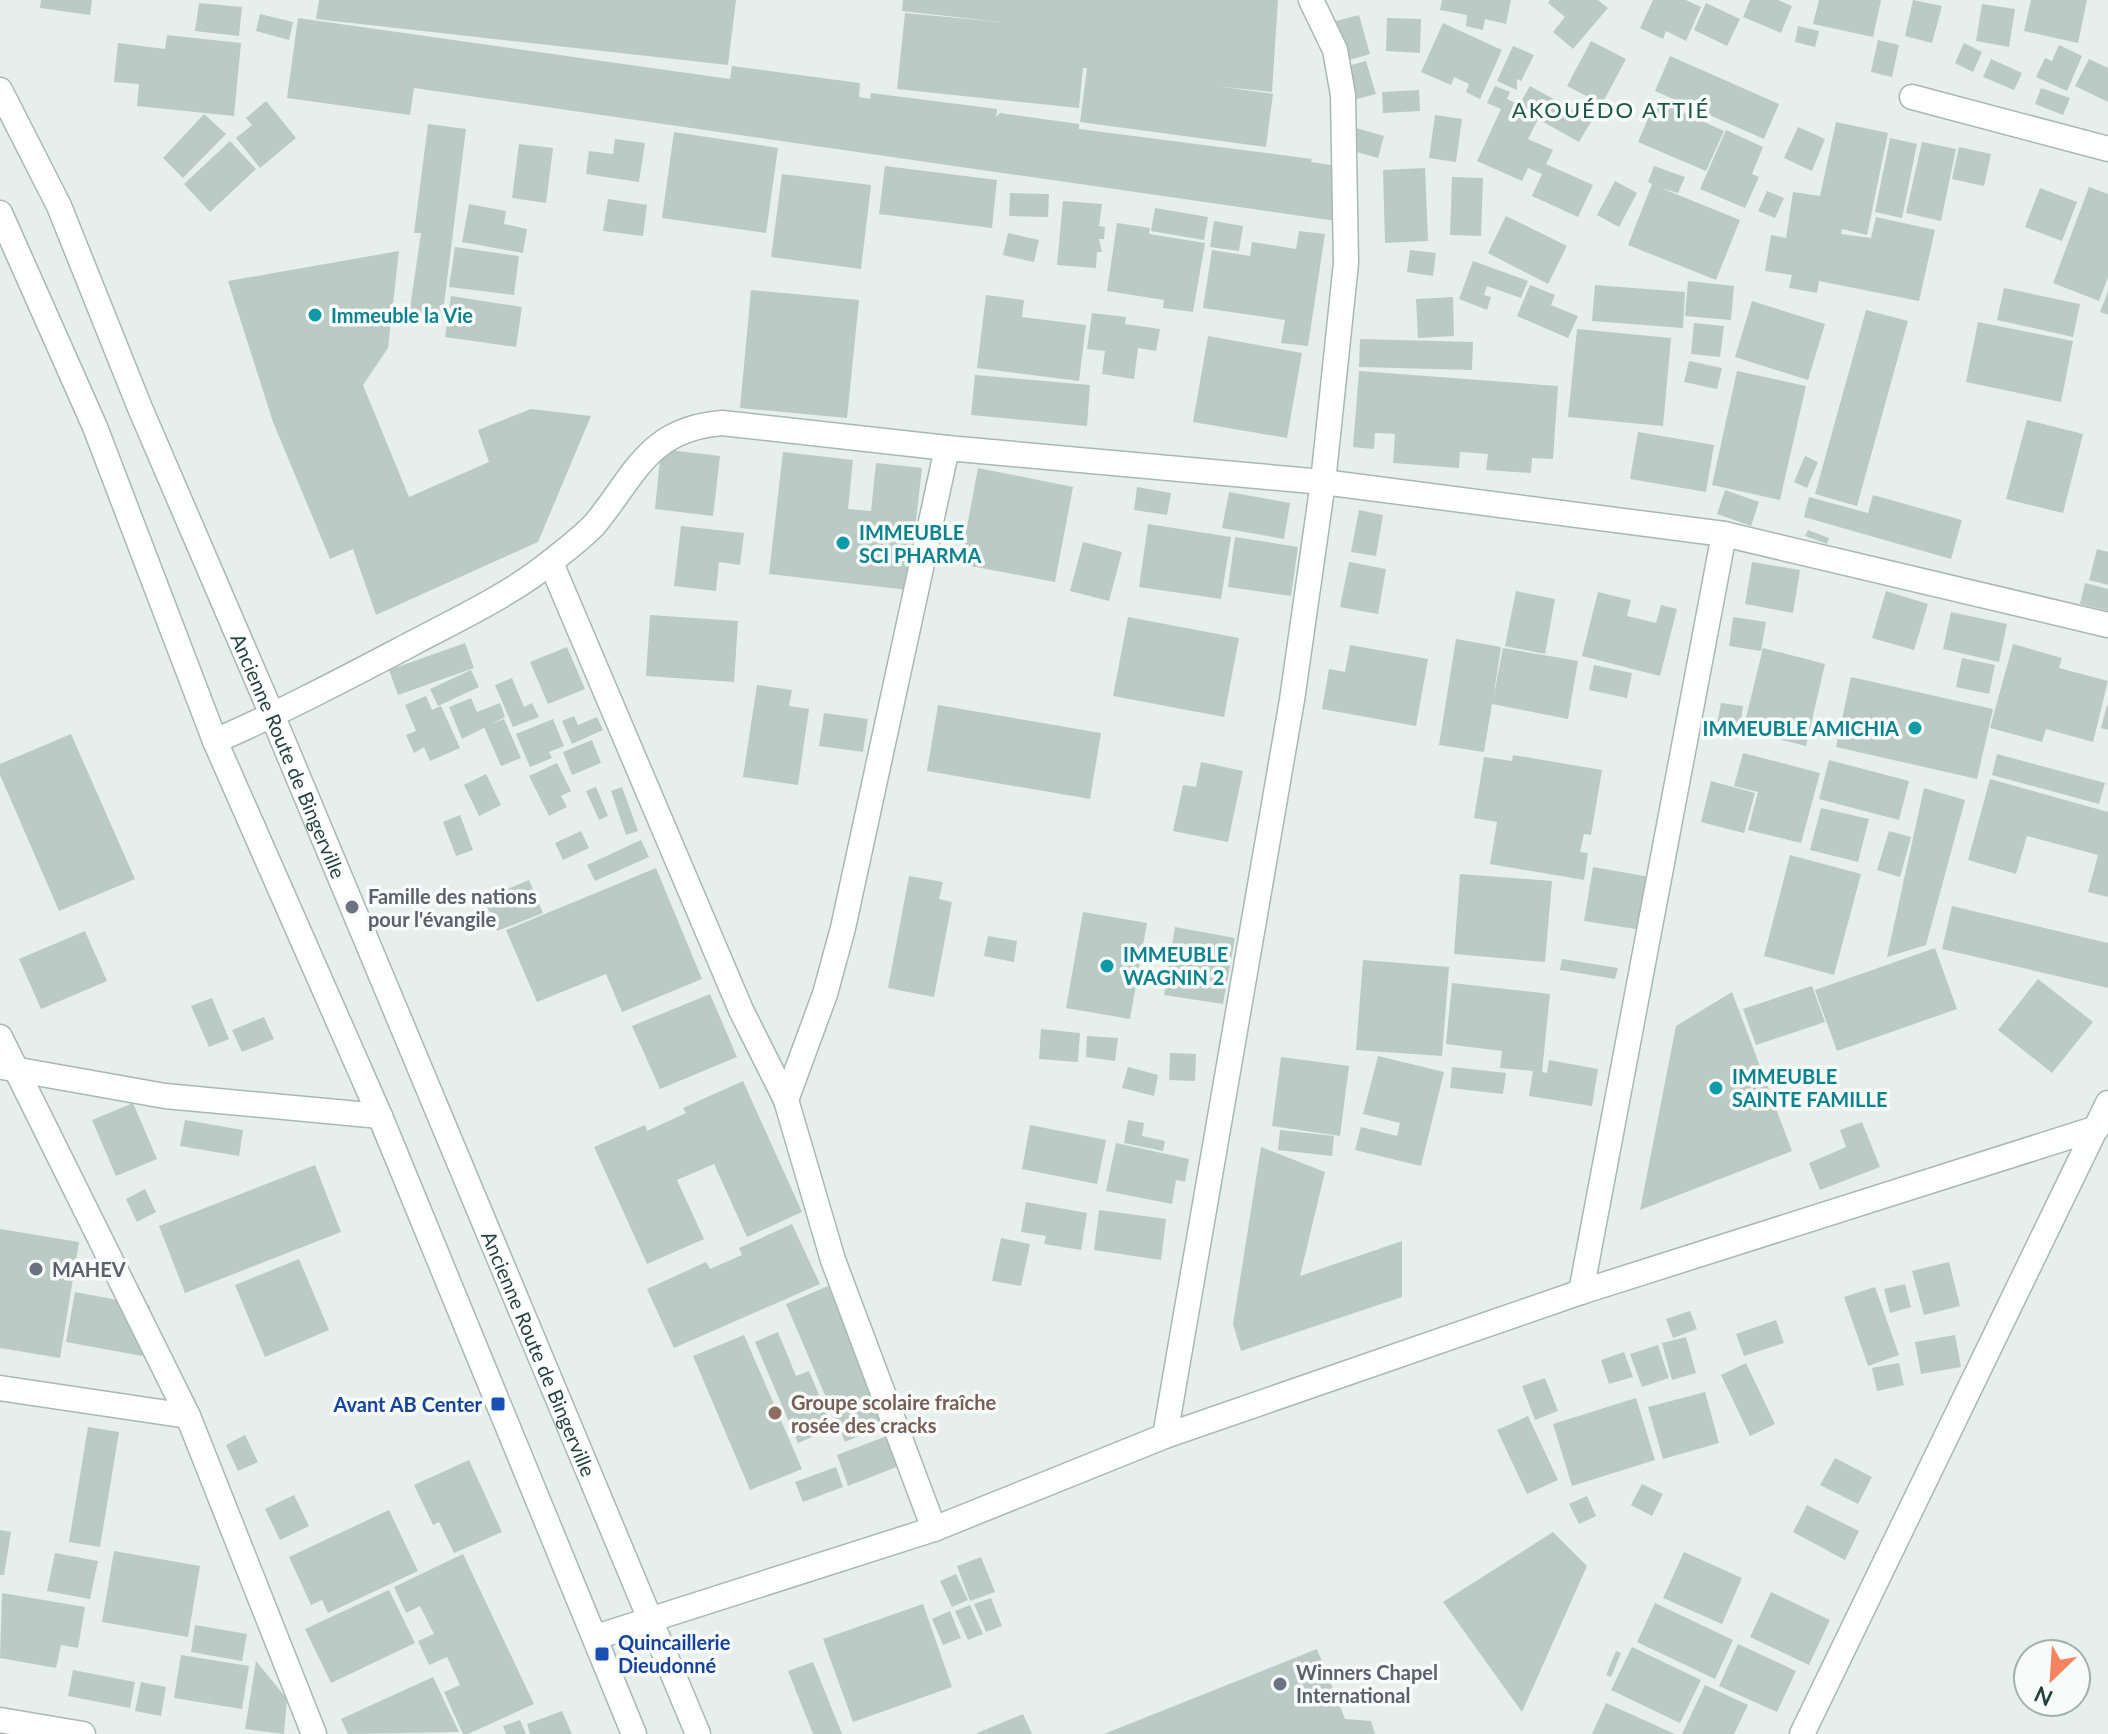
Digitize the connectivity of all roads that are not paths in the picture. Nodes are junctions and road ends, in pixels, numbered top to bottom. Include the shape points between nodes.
1 (1311, 0) edge
2 (0, 90) edge
3 (1912, 97) dead end
4 (2108, 149) edge
5 (0, 213) edge
6 (947, 448) junction
7 (1323, 482) junction
8 (1724, 534) junction
9 (551, 563) junction
10 (2108, 625) edge
11 (273, 717) junction
12 (215, 741) junction
13 (0, 1037) edge
14 (6, 1068) edge
15 (786, 1100) junction
16 (2108, 1103) edge
17 (380, 1116) junction
18 (2097, 1128) junction
19 (1581, 1292) junction
20 (0, 1388) edge
21 (188, 1416) junction
22 (1165, 1436) junction
23 (934, 1529) junction
24 (650, 1621) junction
25 (596, 1637) junction
26 (0, 1720) edge
27 (83, 1734) edge
28 (314, 1734) edge
29 (634, 1734) edge
30 (698, 1734) edge
31 (1802, 1734) edge

1 - 7 street via 1335,50 1343,95 1346,263
2 - 11 street, Ancienne Route de Bingerville via 59,206
3 - 4 street
5 - 12 street via 95,427
6 - 7 street
6 - 9 street via 722,423 694,425 664,439 642,459 593,526
6 - 15 street via 843,928
7 - 8 street
7 - 22 street via 1289,716
8 - 10 street
8 - 19 street
9 - 11 street
9 - 15 street via 741,1010
11 - 12 street
11 - 24 street, Ancienne Route de Bingerville
12 - 17 street
13 - 14 street
14 - 17 street via 165,1096
14 - 21 street
15 - 23 street via 833,1260
16 - 18 street
17 - 25 street
18 - 19 street
18 - 31 street
19 - 22 street
20 - 21 street
21 - 28 street
22 - 23 street
23 - 24 street
24 - 25 street
24 - 30 street, Ancienne Route de Bingerville
25 - 29 street
26 - 27 street

